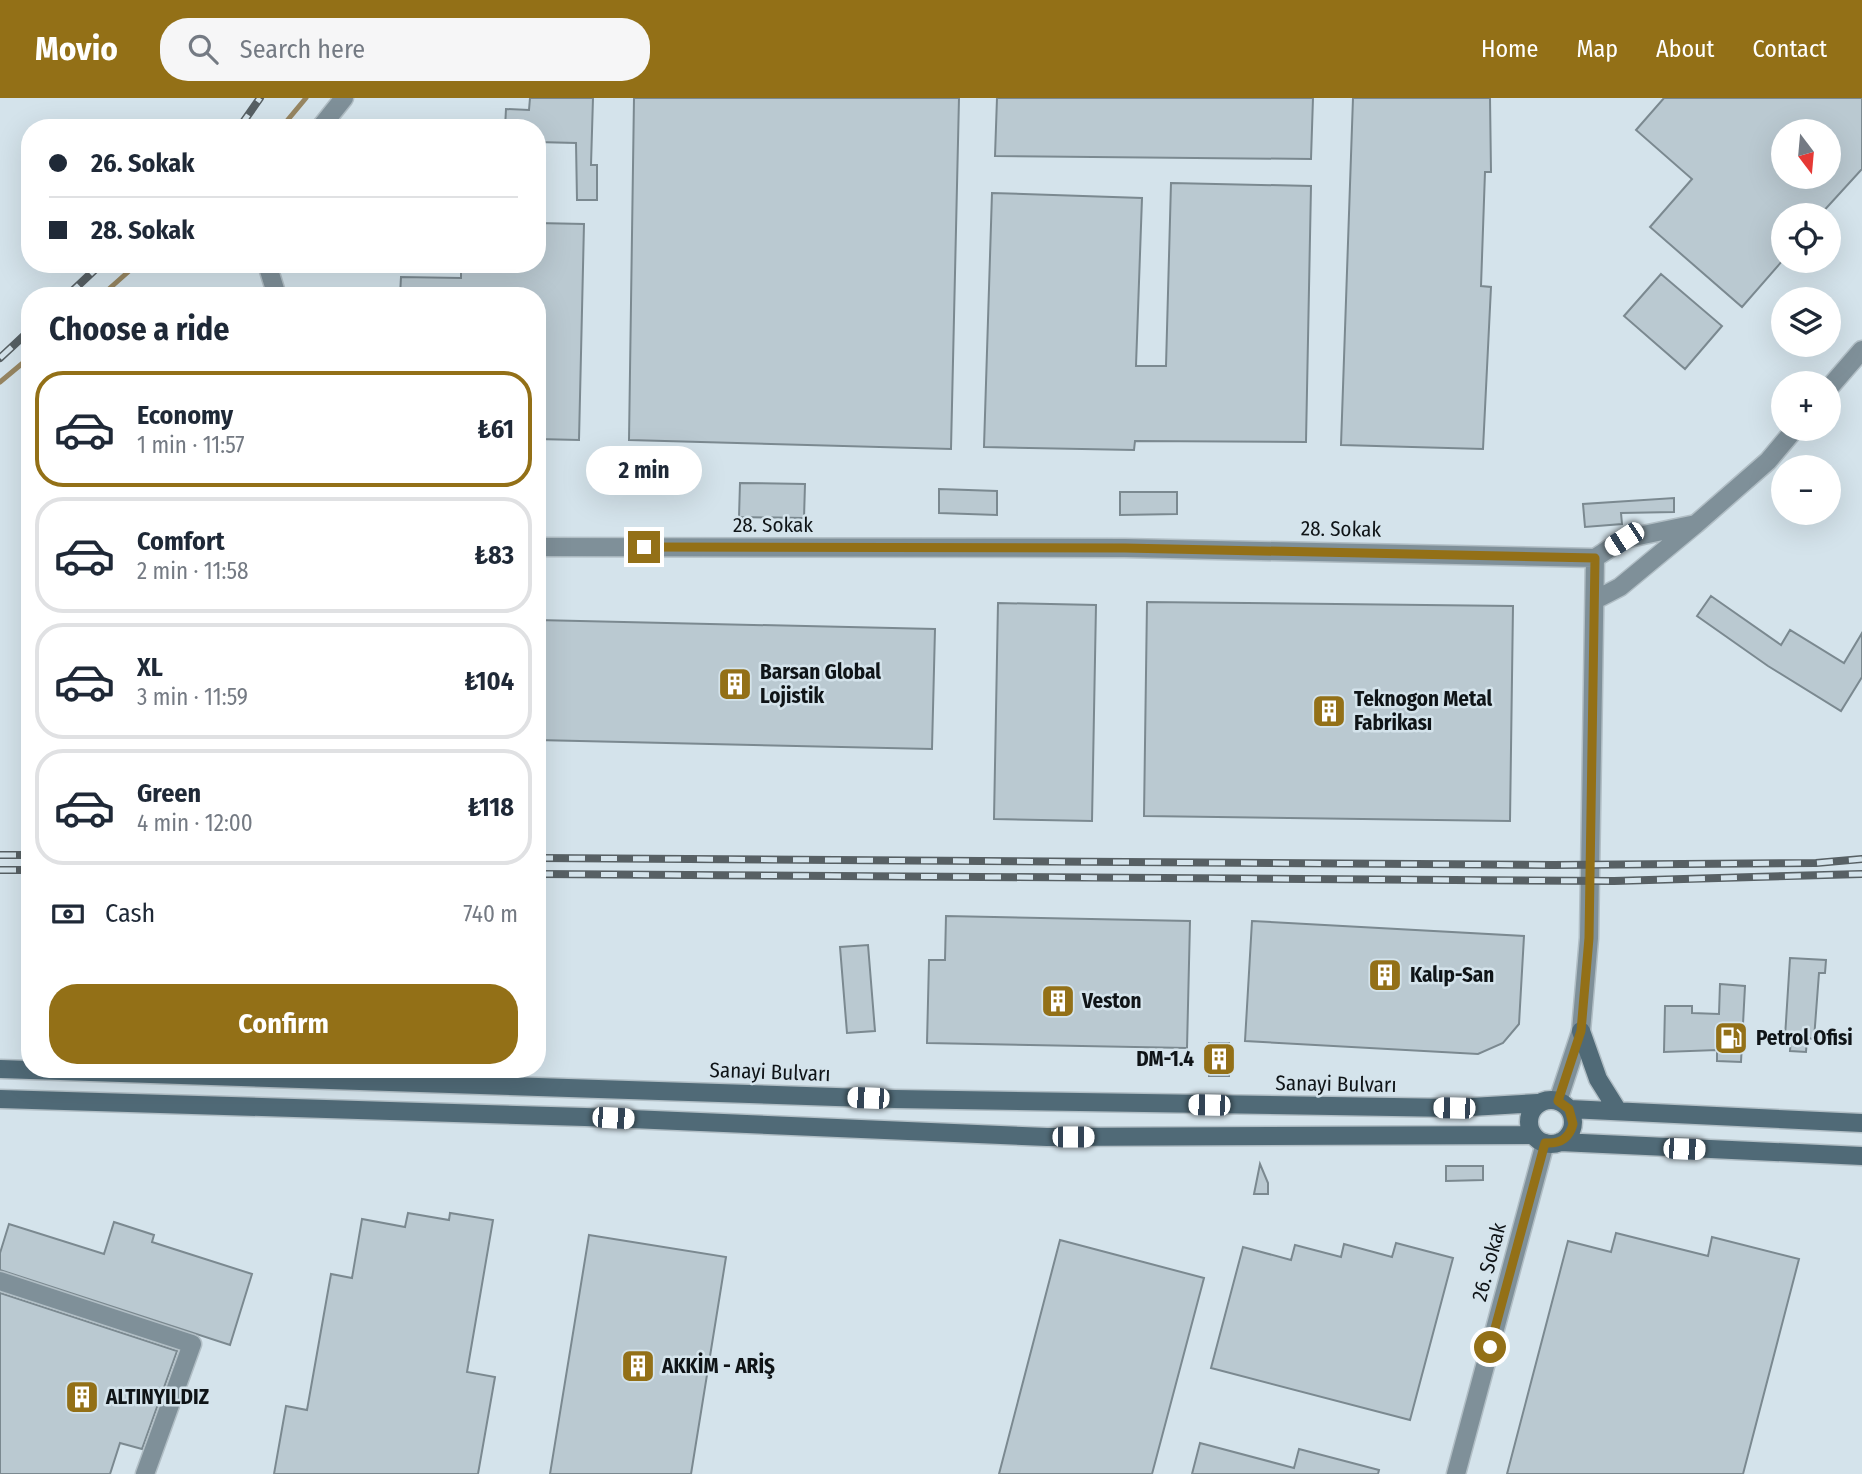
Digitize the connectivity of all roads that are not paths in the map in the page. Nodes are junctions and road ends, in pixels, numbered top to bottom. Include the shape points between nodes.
1 (344, 98) edge
2 (327, 119) edge
3 (1862, 350) edge
4 (1841, 374) edge
5 (1785, 441) edge
6 (1696, 524) junction
7 (546, 547) edge
8 (1595, 558) junction
9 (1595, 600) junction
10 (1581, 1031) junction
11 (0, 1069) edge
12 (21, 1070) edge
13 (273, 1078) edge
14 (0, 1099) edge
15 (1538, 1103) junction
16 (1564, 1105) junction
17 (1618, 1111) junction
18 (1862, 1123) edge
19 (1546, 1140) junction
20 (1862, 1156) edge
21 (0, 1281) edge
22 (145, 1474) edge
23 (1457, 1474) edge

1 - 2 street
3 - 4 street
5 - 6 street
6 - 8 street via 1624,539
6 - 9 street via 1620,587
7 - 8 street, 28. Sokak via 1125,548
8 - 9 street
9 - 10 street via 1589,938
10 - 16 street
10 - 17 main road via 1598,1080
11 - 12 main road, Sanayi Bulvarı
13 - 15 main road, Sanayi Bulvarı via 909,1099 1454,1108
14 - 19 main road via 1047,1137
15 - 16 main road
15 - 19 main road via 1529,1114
16 - 17 main road
16 - 19 main road via 1573,1124 1566,1138
17 - 18 main road
19 - 20 main road
19 - 23 street, 26. Sokak
21 - 22 street via 192,1344

